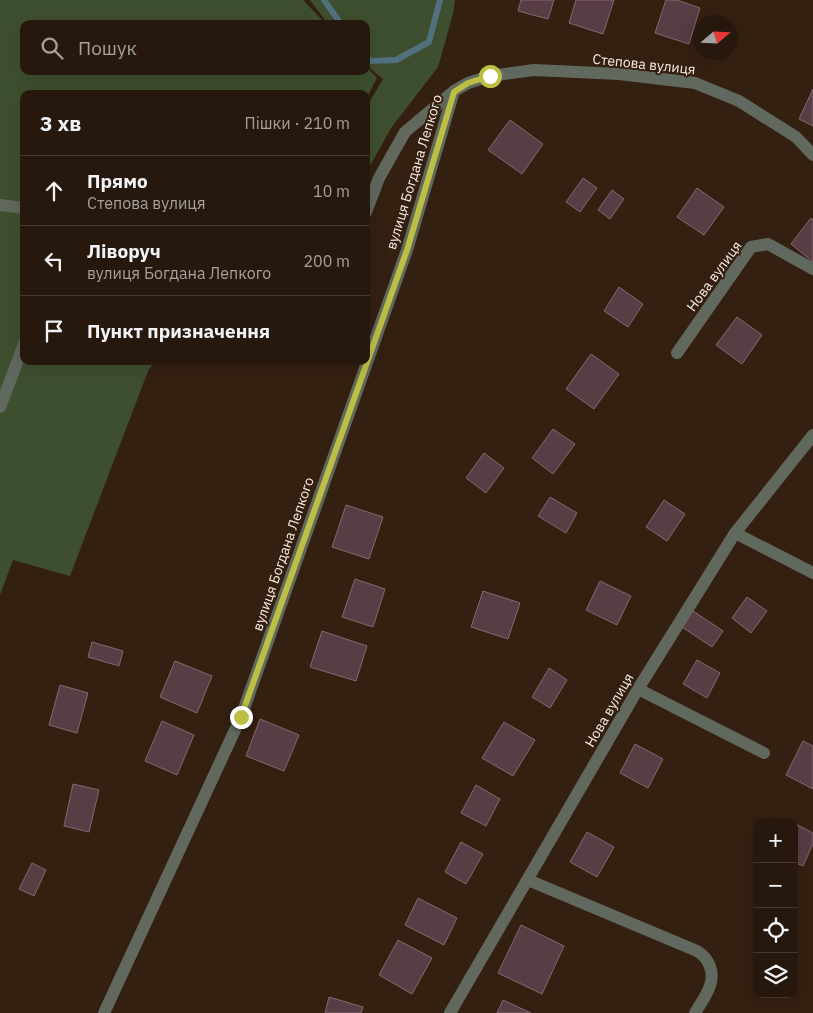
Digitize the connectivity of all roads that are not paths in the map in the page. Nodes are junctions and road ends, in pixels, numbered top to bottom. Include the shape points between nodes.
1 (454, 92) junction
2 (813, 155) edge
3 (370, 202) edge
4 (0, 205) edge
5 (20, 208) edge
6 (813, 269) edge
7 (677, 353) dead end
8 (20, 354) edge
9 (370, 354) edge
10 (366, 365) edge
11 (0, 407) edge
12 (813, 435) edge
13 (734, 533) junction
14 (813, 573) edge
15 (638, 689) junction
16 (764, 753) dead end
17 (528, 880) junction
18 (104, 1013) edge
19 (450, 1013) edge
20 (694, 1013) edge

1 - 2 street, Степова вулиця via 468,83 490,76 534,70 619,74 695,83 739,100 796,137
1 - 3 street, Степова вулиця via 404,132
1 - 9 street, вулиця Богдана Лепкого via 407,250
4 - 5 street
6 - 7 street, Нова вулиця via 768,244 751,247
8 - 11 street
10 - 18 street, вулиця Богдана Лепкого via 241,717
12 - 13 street, Нова вулиця
13 - 14 street
13 - 15 street, Нова вулиця
15 - 16 street
15 - 17 street, Нова вулиця
17 - 19 street, Нова вулиця
17 - 20 street via 697,951 706,959 712,983

